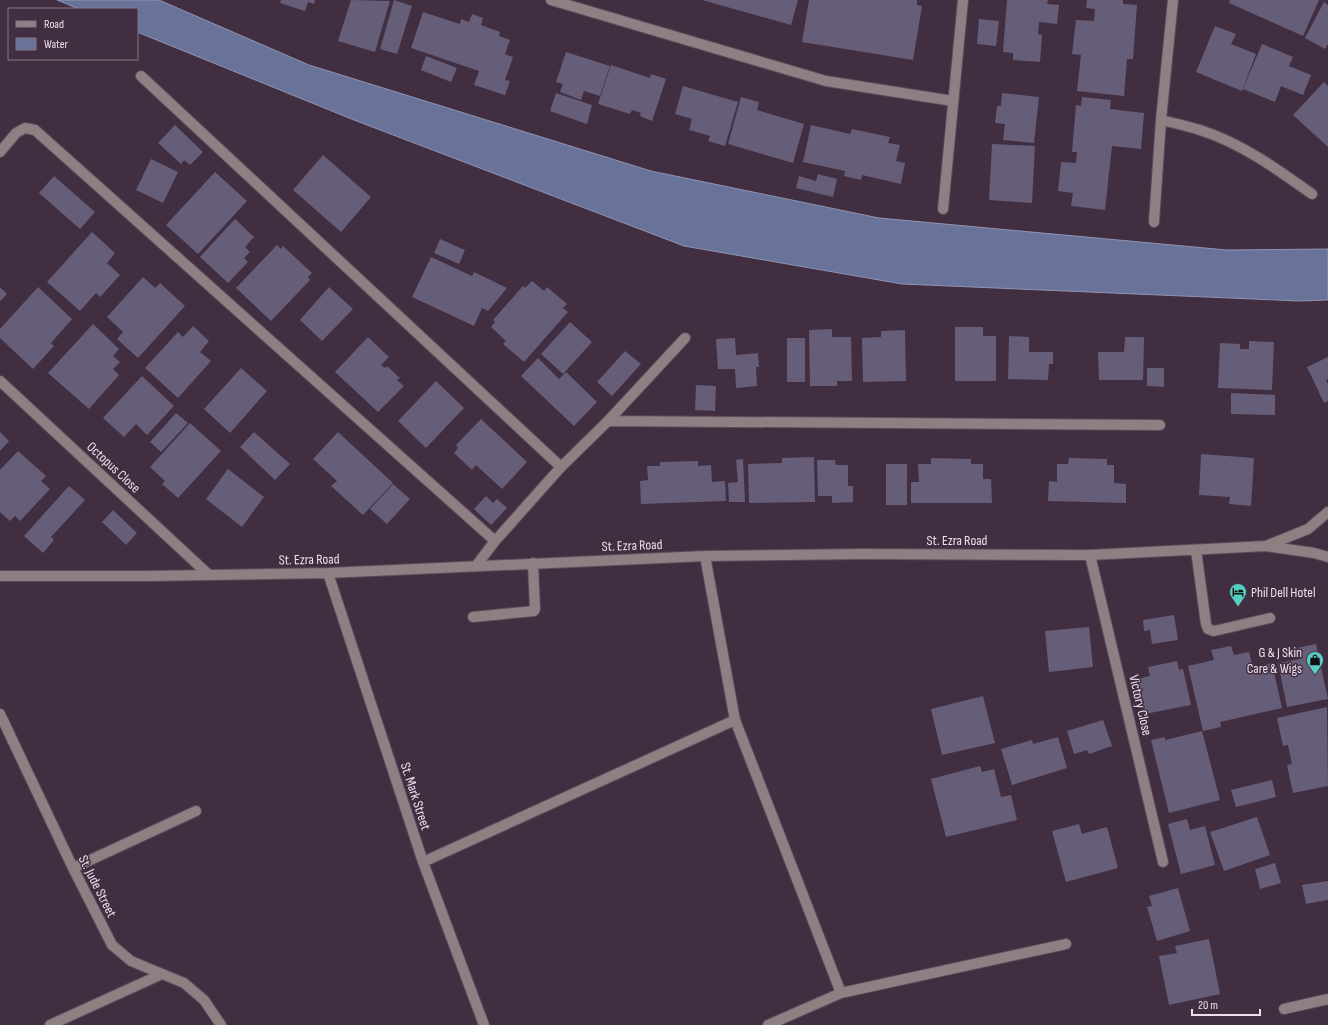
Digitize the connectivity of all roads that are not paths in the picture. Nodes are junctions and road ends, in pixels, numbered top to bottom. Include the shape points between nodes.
1 (551, 0) edge
2 (963, 0) edge
3 (1173, 0) edge
4 (141, 76) dead end
5 (952, 101) junction
6 (1161, 120) junction
7 (0, 152) edge
8 (1312, 194) dead end
9 (943, 209) dead end
10 (1154, 222) dead end
11 (685, 338) dead end
12 (0, 380) edge
13 (608, 421) junction
14 (1160, 425) dead end
15 (561, 467) junction
16 (1328, 512) edge
17 (495, 541) junction
18 (1266, 546) junction
19 (1196, 550) junction
20 (1090, 555) junction
21 (705, 556) junction
22 (1328, 557) edge
23 (533, 563) junction
24 (476, 566) junction
25 (328, 573) junction
26 (209, 575) junction
27 (0, 576) edge
28 (473, 616) dead end
29 (1270, 618) dead end
30 (0, 714) edge
31 (735, 720) junction
32 (196, 811) dead end
33 (423, 862) junction
34 (1164, 862) dead end
35 (72, 868) junction
36 (1066, 944) dead end
37 (162, 974) junction
38 (841, 993) junction
39 (1328, 999) edge
40 (1284, 1009) dead end
41 (50, 1025) edge
42 (221, 1025) edge
43 (484, 1025) edge
44 (768, 1025) edge

1 - 5 street via 826,80
2 - 5 street
3 - 6 street
4 - 15 street
5 - 9 street
6 - 8 street via 1200,130 1244,149
6 - 10 street
7 - 17 street via 16,133 25,128 35,130
11 - 13 street
12 - 26 street, Octopus Close
13 - 14 street
13 - 15 street
15 - 17 street
16 - 18 street via 1308,529
17 - 24 street
18 - 19 street, St. Ezra Road
18 - 22 street
19 - 20 street, St. Ezra Road
19 - 29 street via 1208,629 1214,631
20 - 21 street, St. Ezra Road
20 - 34 street, Victory Close
21 - 23 street, St. Ezra Road
21 - 31 street
23 - 24 street, St. Ezra Road
23 - 28 street via 534,611
24 - 25 street, St. Ezra Road
25 - 26 street, St. Ezra Road
25 - 33 street, St. Mark Street
26 - 27 street, St. Ezra Road
30 - 35 street, St. Jude Street
31 - 33 street
31 - 38 street
32 - 35 street
33 - 43 street, St. Mark Street
35 - 37 street, St. Jude Street via 112,945 131,962
36 - 38 street
37 - 41 street
37 - 42 street, St. Jude Street via 184,983 204,1000
38 - 44 street
39 - 40 street

